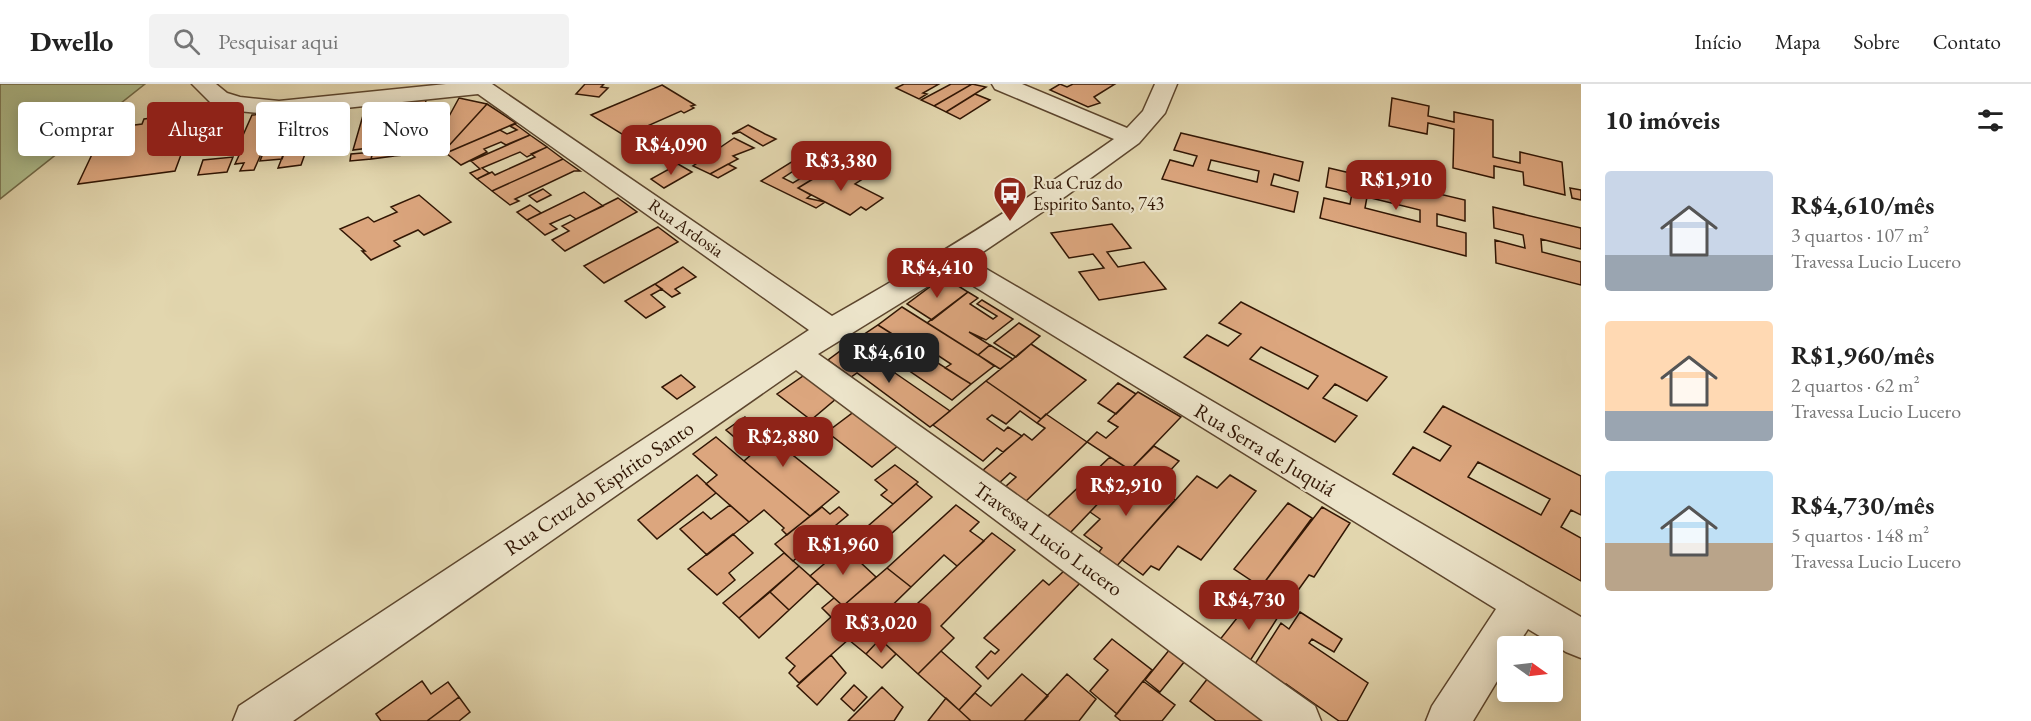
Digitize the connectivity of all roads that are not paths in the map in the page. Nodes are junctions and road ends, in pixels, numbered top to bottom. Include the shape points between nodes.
1 (239, 84) edge
2 (1003, 84) edge
3 (1167, 84) edge
4 (483, 85) edge
5 (211, 91) edge
6 (1131, 138) junction
7 (951, 260) junction
8 (831, 330) junction
9 (798, 355) junction
10 (1521, 604) junction
11 (1581, 639) edge
12 (255, 721) edge
13 (1299, 721) edge
14 (1448, 721) edge

1 - 5 street
2 - 6 street
3 - 6 street, Rua Cruz do Espírito Santo via 1153,113
4 - 5 street via 279,108 255,107
4 - 8 street, Rua Ardosia
6 - 7 street, Rua Cruz do Espírito Santo
7 - 8 street, Rua Cruz do Espírito Santo
7 - 10 street, Rua Serra de Juquiá
8 - 9 street, Rua Cruz do Espírito Santo
9 - 12 street, Rua Cruz do Espírito Santo
9 - 13 street, Travessa Lucio Lucero
10 - 11 street, Rua Serra de Juquiá
10 - 14 street

